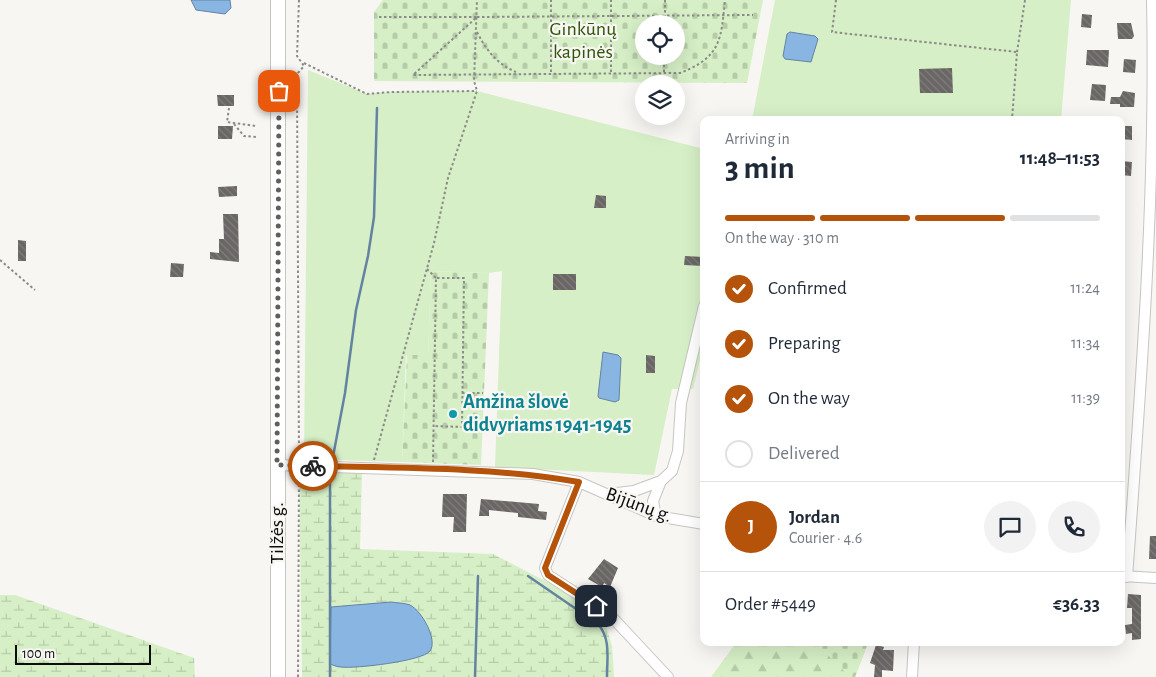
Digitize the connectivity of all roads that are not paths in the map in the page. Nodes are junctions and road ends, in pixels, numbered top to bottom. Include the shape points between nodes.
1 (278, 0) edge
2 (1152, 0) edge
3 (1155, 72) edge
4 (1153, 243) edge
5 (700, 323) edge
6 (277, 465) junction
7 (661, 481) junction
8 (579, 482) junction
9 (608, 494) junction
10 (656, 516) junction
11 (700, 523) edge
12 (1125, 565) edge
13 (1125, 577) edge
14 (1156, 578) edge
15 (914, 646) edge
16 (278, 677) edge
17 (668, 677) edge
18 (912, 677) edge

1 - 6 highway, Tilžės g.
2 - 3 street
3 - 4 street
4 - 12 street
5 - 7 street via 681,404 678,450 672,471
6 - 8 street, Bijūnų g. via 533,474
6 - 16 highway, Tilžės g.
7 - 9 street via 634,491
7 - 10 street via 653,501
8 - 9 street, Bijūnų g.
8 - 17 street via 545,568 548,575 612,616
9 - 10 street, Bijūnų g.
10 - 11 street, Bijūnų g.
13 - 14 street
15 - 18 street

